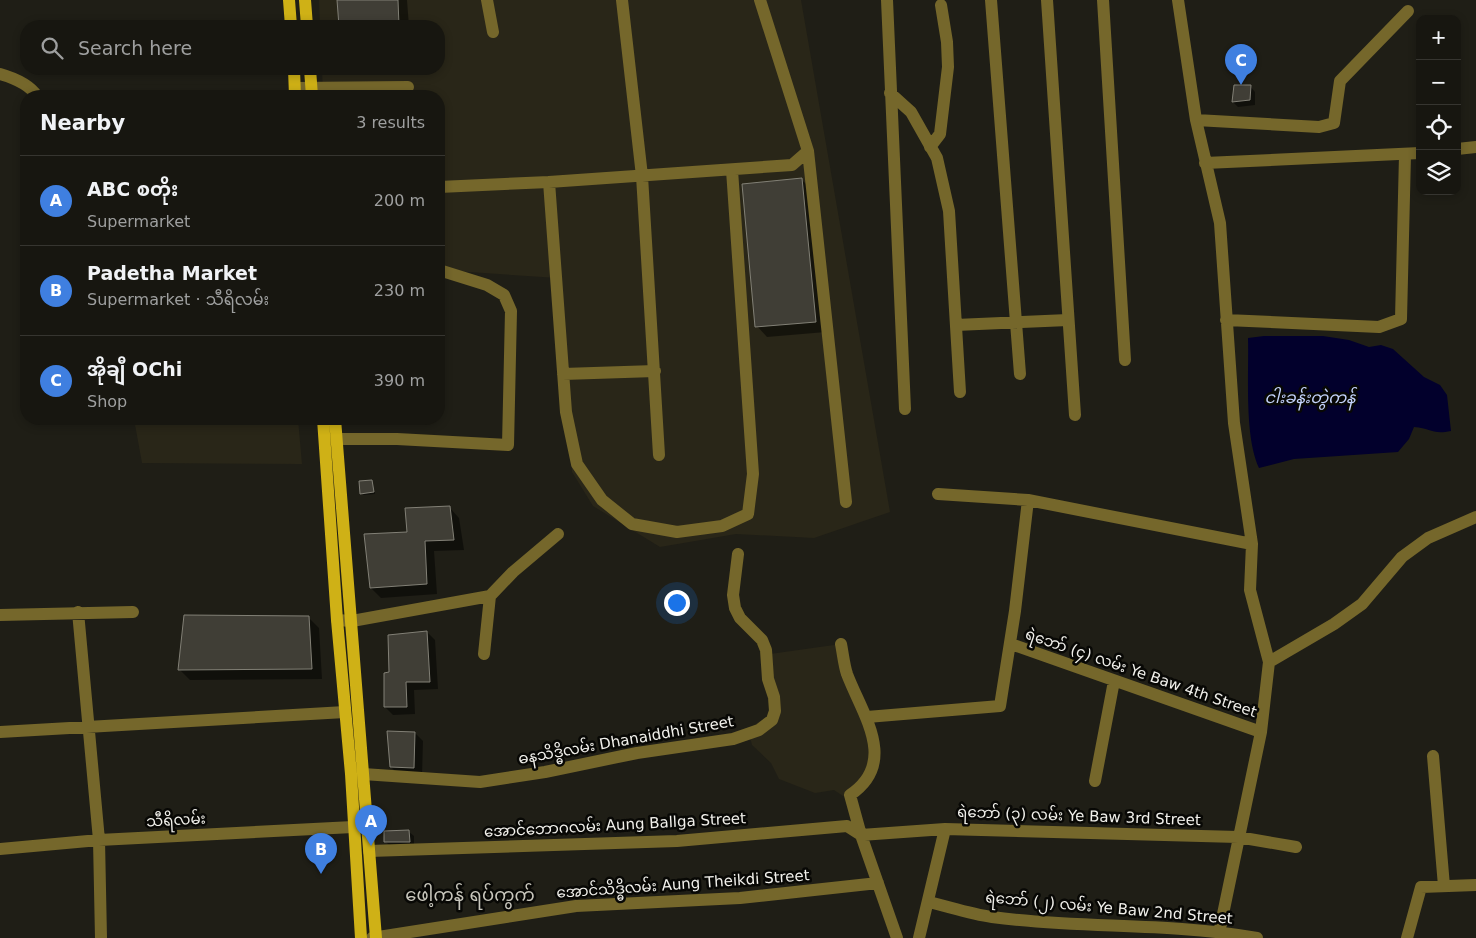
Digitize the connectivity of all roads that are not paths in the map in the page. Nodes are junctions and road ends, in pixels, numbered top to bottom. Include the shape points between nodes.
1 (289, 0) edge
2 (305, 0) edge
3 (487, 0) edge
4 (622, 0) edge
5 (760, 0) edge
6 (887, 0) edge
7 (991, 0) edge
8 (1047, 0) edge
9 (1103, 0) edge
10 (1178, 0) edge
11 (940, 5) dead end
12 (1408, 11) dead end
13 (291, 20) edge
14 (307, 20) edge
15 (493, 32) dead end
16 (0, 74) edge
17 (294, 75) edge
18 (311, 75) edge
19 (408, 87) dead end
20 (33, 90) edge
21 (295, 90) edge
22 (312, 90) edge
23 (350, 90) edge
24 (890, 93) junction
25 (1196, 120) junction
26 (930, 147) junction
27 (1476, 147) edge
28 (1461, 149) edge
29 (808, 151) junction
30 (1416, 154) edge
31 (1405, 155) junction
32 (1205, 163) junction
33 (732, 170) junction
34 (642, 176) junction
35 (549, 182) junction
36 (445, 187) edge
37 (445, 272) edge
38 (1068, 320) junction
39 (1226, 320) junction
40 (1017, 323) junction
41 (956, 325) junction
42 (1125, 360) dead end
43 (655, 371) junction
44 (563, 374) junction
45 (1020, 374) dead end
46 (960, 392) dead end
47 (905, 408) dead end
48 (1074, 415) dead end
49 (323, 425) edge
50 (335, 425) edge
51 (336, 439) junction
52 (659, 455) dead end
53 (938, 494) dead end
54 (1028, 500) junction
55 (846, 502) dead end
56 (1476, 517) edge
57 (558, 534) dead end
58 (1252, 544) junction
59 (738, 554) dead end
60 (490, 596) junction
61 (78, 612) junction
62 (134, 612) dead end
63 (0, 616) edge
64 (337, 620) junction
65 (352, 620) junction
66 (840, 644) dead end
67 (1011, 644) junction
68 (484, 654) dead end
69 (1269, 662) junction
70 (1114, 680) junction
71 (345, 712) junction
72 (867, 717) junction
73 (89, 728) junction
74 (0, 732) edge
75 (1261, 732) junction
76 (1433, 756) dead end
77 (363, 774) junction
78 (1095, 781) dead end
79 (353, 827) junction
80 (945, 829) junction
81 (861, 835) junction
82 (1238, 837) junction
83 (99, 840) junction
84 (1296, 847) dead end
85 (0, 849) edge
86 (369, 851) junction
87 (878, 883) junction
88 (1476, 885) edge
89 (1444, 886) junction
90 (929, 902) junction
91 (1219, 934) edge
92 (374, 937) edge
93 (101, 938) edge
94 (360, 938) edge
95 (897, 938) edge
96 (919, 938) edge
97 (1257, 938) edge
98 (1407, 938) edge

1 - 13 main road
2 - 14 main road
3 - 15 street
4 - 34 street
5 - 29 street
6 - 24 street
7 - 40 street
8 - 38 street
9 - 42 street
10 - 25 street
11 - 26 street via 948,42 948,67 940,134
12 - 25 street via 1340,81 1334,123 1319,126
16 - 20 street via 12,77
17 - 21 main road
18 - 22 main road
19 - 23 street
24 - 26 street via 911,112
24 - 47 street
25 - 32 street
26 - 41 street via 937,158 949,211
27 - 28 street
29 - 33 street via 792,165
29 - 55 street
30 - 31 street
31 - 32 street
31 - 39 street via 1401,319 1379,327
32 - 39 street via 1220,223
33 - 34 street
33 - 44 street via 754,474 748,514 722,526 677,532 632,524 602,500 577,464 566,412
34 - 35 street
34 - 43 street
35 - 36 street
35 - 44 street
37 - 51 street via 487,285 504,295 511,311 508,445
38 - 40 street
38 - 48 street
39 - 58 street via 1234,423
40 - 41 street
40 - 45 street
41 - 46 street
43 - 44 street
43 - 52 street
49 - 64 main road
50 - 51 main road
51 - 65 main road
53 - 54 street
54 - 58 street
54 - 67 street
56 - 69 street via 1428,538 1402,558 1362,604
57 - 60 street
58 - 69 street via 1250,590
59 - 77 street, ဓနသိဒ္ဓိလမ်း Dhanaiddhi Street via 733,595 735,608 740,618 762,640 774,697 772,720 759,730 733,739 480,782
60 - 65 street
60 - 68 street
61 - 62 street
61 - 63 street
61 - 73 street
64 - 65 street
64 - 71 main road
65 - 77 main road
66 - 72 street via 847,674
67 - 70 street, ရဲဘော် (၄) လမ်း Ye Baw 4th Street
67 - 72 street via 1000,706
69 - 75 street
70 - 75 street, ရဲဘော် (၄) လမ်း Ye Baw 4th Street
70 - 78 street
71 - 73 street
71 - 79 main road
72 - 81 street via 872,731 874,767 859,789 850,795
73 - 74 street
73 - 83 street
75 - 82 street
76 - 89 street
77 - 86 main road
79 - 83 street, သီရိလမ်း
79 - 94 main road
80 - 81 street, ရဲဘော် (၃) လမ်း Ye Baw 3rd Street
80 - 82 street, ရဲဘော် (၃) လမ်း Ye Baw 3rd Street
80 - 90 street
81 - 86 street, အောင်ဘောဂလမ်း Aung Ballga Street via 847,826 678,841
81 - 87 street
82 - 84 street, ရဲဘော် (၃) လမ်း Ye Baw 3rd Street
82 - 91 street
83 - 85 street, သီရိလမ်း
83 - 93 street
86 - 92 main road
87 - 92 street, အောင်သိဒ္ဓိလမ်း Aung Theikdi Street via 740,898 576,906
87 - 95 street
88 - 89 street
89 - 98 street via 1421,887
90 - 91 street, ရဲဘော် (၂) လမ်း Ye Baw 2nd Street via 991,917
90 - 96 street
91 - 97 street, ရဲဘော် (၂) လမ်း Ye Baw 2nd Street

